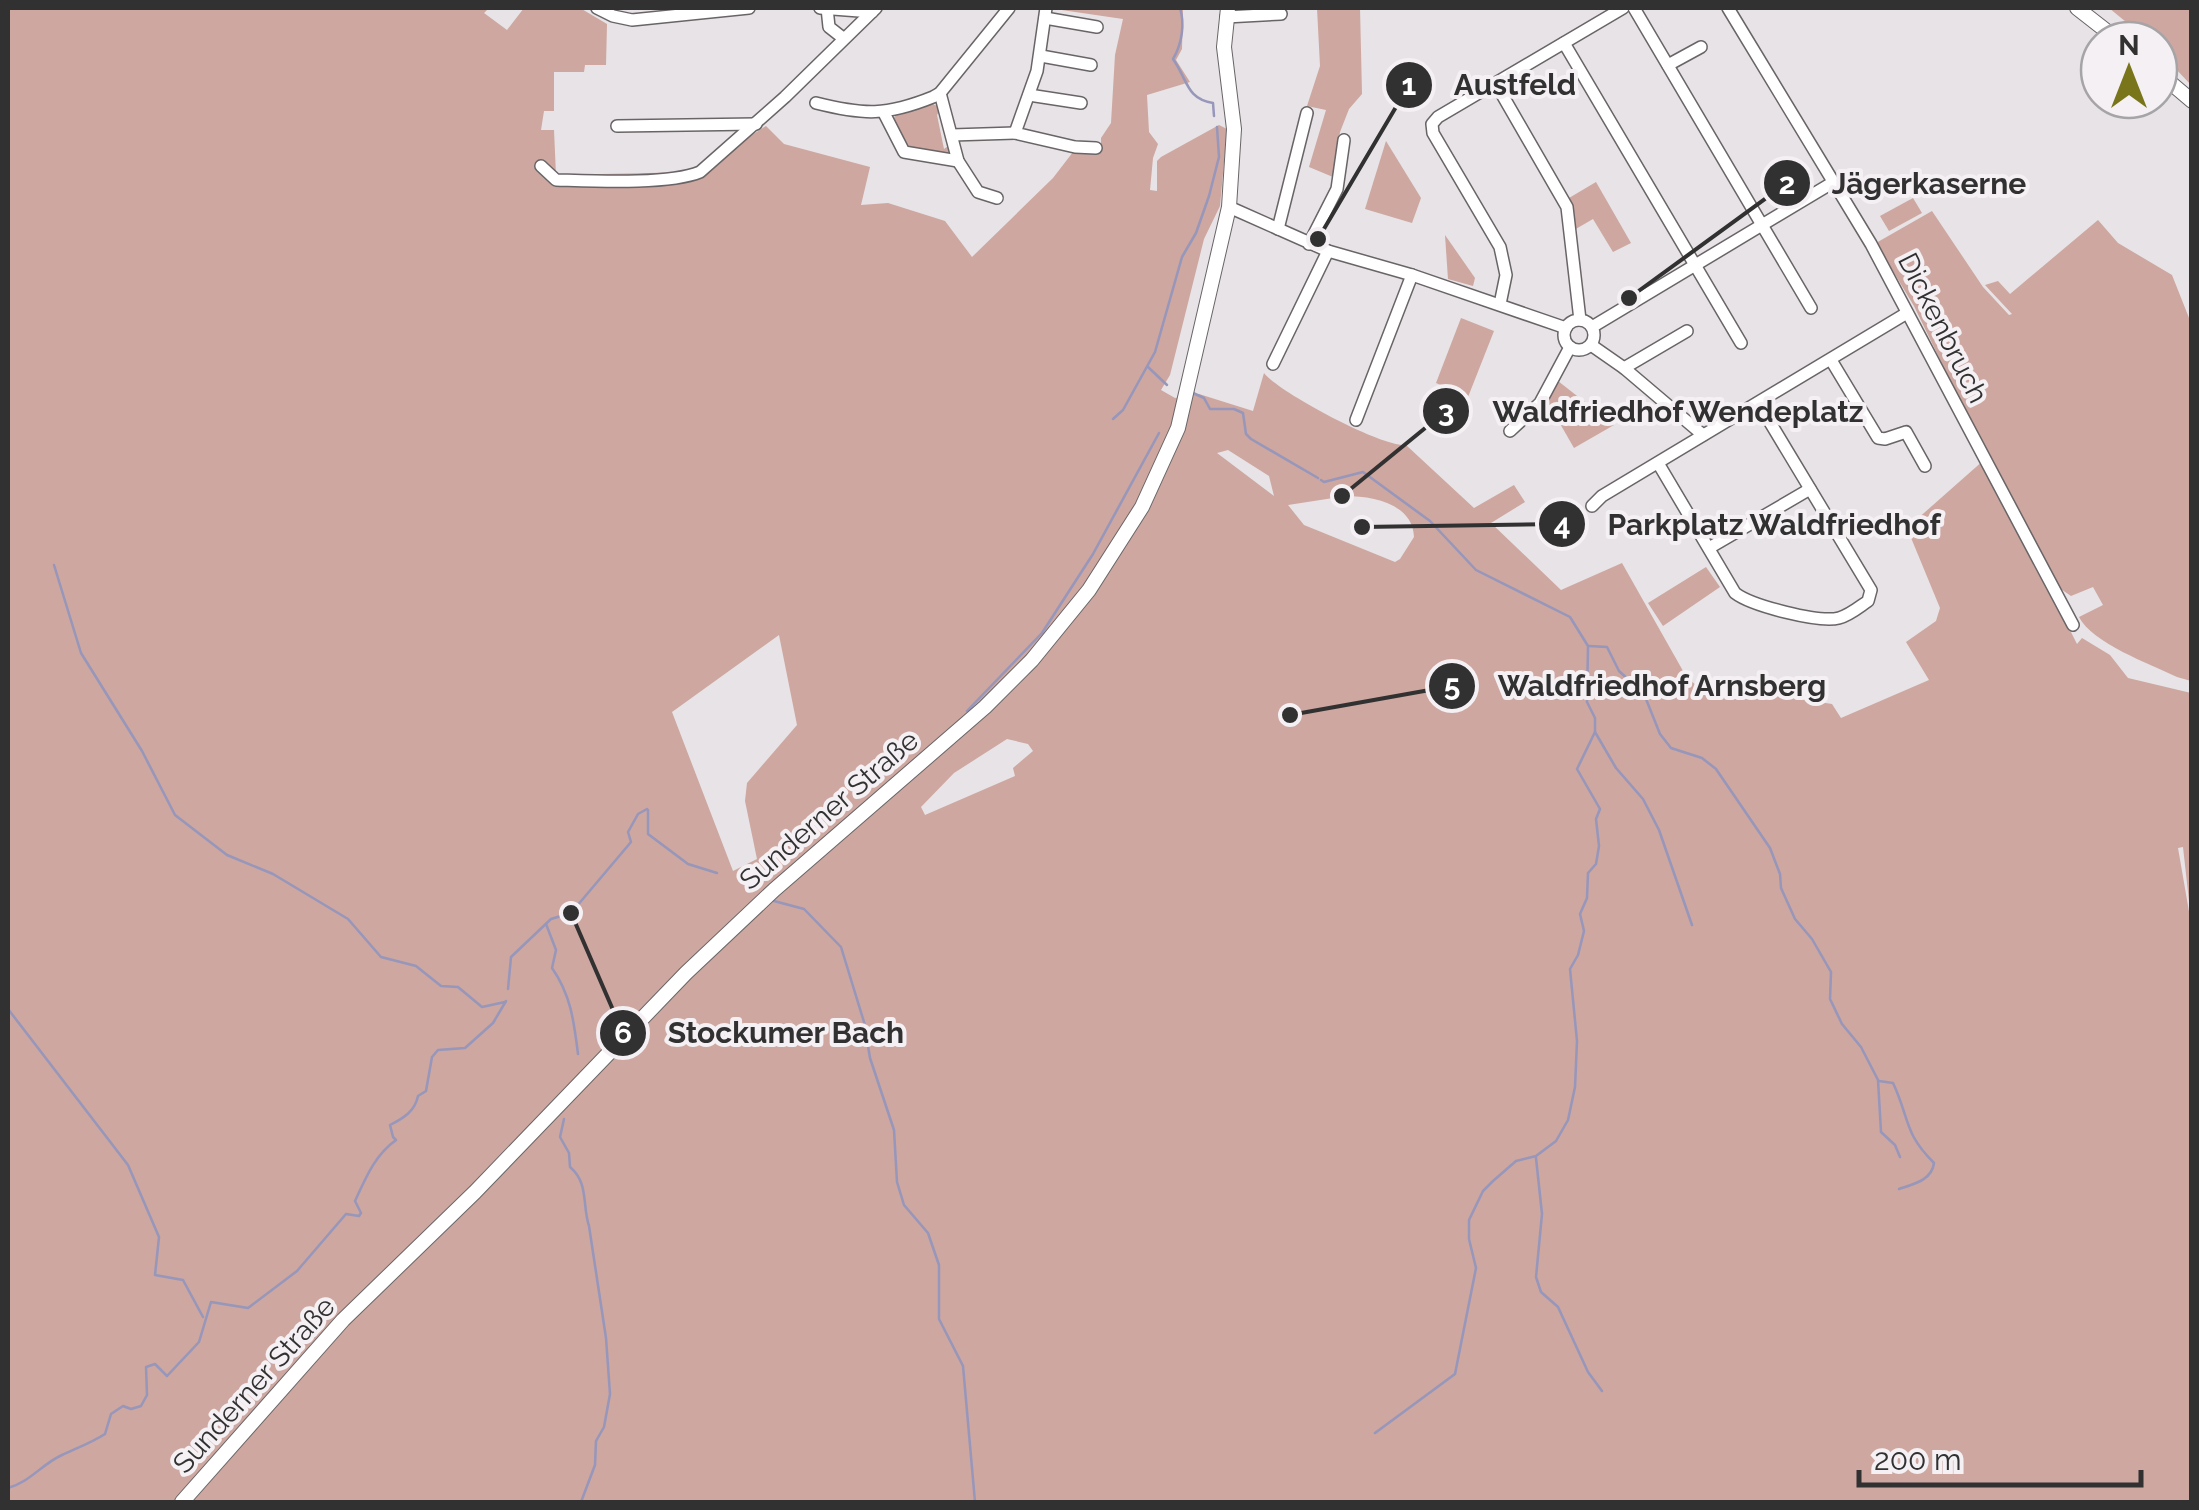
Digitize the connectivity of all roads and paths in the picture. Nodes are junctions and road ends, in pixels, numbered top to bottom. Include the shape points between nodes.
1 (597, 8) edge
2 (749, 8) edge
3 (823, 8) edge
4 (1009, 8) edge
5 (1623, 8) edge
6 (1634, 8) edge
7 (1728, 8) edge
8 (874, 10) edge
9 (1227, 12) edge
10 (1045, 13) edge
11 (1281, 14) dead end
12 (1097, 27) dead end
13 (843, 38) junction
14 (1564, 43) junction
15 (1701, 47) dead end
16 (1040, 56) junction
17 (1091, 65) dead end
18 (1668, 65) junction
19 (1496, 84) junction
20 (940, 93) junction
21 (1030, 95) junction
22 (816, 104) dead end
23 (1081, 104) dead end
24 (884, 113) junction
25 (1307, 113) dead end
26 (756, 124) junction
27 (617, 126) dead end
28 (1014, 133) junction
29 (952, 135) junction
30 (1344, 140) dead end
31 (1096, 148) dead end
32 (958, 161) junction
33 (541, 166) dead end
34 (1832, 183) junction
35 (997, 198) dead end
36 (1228, 207) junction
37 (1764, 226) junction
38 (1278, 230) junction
39 (1310, 244) junction
40 (1328, 251) junction
41 (1696, 266) junction
42 (1412, 276) junction
43 (1500, 304) junction
44 (1811, 308) dead end
45 (1907, 314) junction
46 (1580, 320) junction
47 (1592, 327) junction
48 (1566, 328) junction
49 (1687, 331) dead end
50 (1741, 343) dead end
51 (1591, 345) junction
52 (1570, 347) junction
53 (1831, 360) junction
54 (1273, 364) dead end
55 (1624, 368) junction
56 (1760, 404) junction
57 (1356, 420) dead end
58 (1510, 431) dead end
59 (1703, 434) junction
60 (1658, 463) junction
61 (1925, 466) dead end
62 (1810, 489) junction
63 (1592, 506) dead end
64 (1708, 548) junction
65 (2073, 626) dead end
66 (182, 1502) edge

1 - 2 street via 632,20
3 - 8 street
3 - 13 street via 829,28
4 - 20 street
5 - 14 street
6 - 18 street
7 - 34 street, Dickenbruch
8 - 13 street
9 - 11 street, Sunderner Straße
9 - 36 main road, Sunderner Straße via 1224,47 1234,128
10 - 12 street
10 - 16 street
13 - 26 street
14 - 19 street
14 - 41 street
15 - 18 street
16 - 17 street
16 - 21 street
18 - 37 street
19 - 43 street via 1438,117 1431,128 1500,247 1506,275
19 - 46 street via 1567,207
20 - 24 street
20 - 29 street
21 - 23 street
21 - 28 street
22 - 24 street
24 - 32 street via 904,152
25 - 38 street
26 - 27 street
26 - 33 street via 688,176 556,180
28 - 29 street
28 - 31 street
29 - 32 street
30 - 39 street via 1337,190
32 - 35 street via 978,192
34 - 37 street
34 - 45 street, Dickenbruch
36 - 38 street
36 - 66 main road, Sunderner Straße via 1174,443 1117,549 1054,634 984,707 686,973 343,1320
37 - 41 street
37 - 44 street
38 - 39 street
39 - 40 street
40 - 42 street
40 - 54 street
41 - 47 street
41 - 50 street
42 - 43 street
42 - 57 street
43 - 48 street
45 - 53 street
45 - 65 street, Dickenbruch
46 - 47 street
46 - 48 street
47 - 51 street
48 - 52 street
49 - 55 street
51 - 52 street
51 - 55 street
52 - 58 street via 1540,403
53 - 56 street
53 - 61 street via 1878,438 1906,432
55 - 59 street
56 - 59 street
56 - 62 street
59 - 60 street
60 - 63 street
60 - 64 street
62 - 64 street
62 - 64 street via 1870,590 1868,600 1846,616 1746,601

